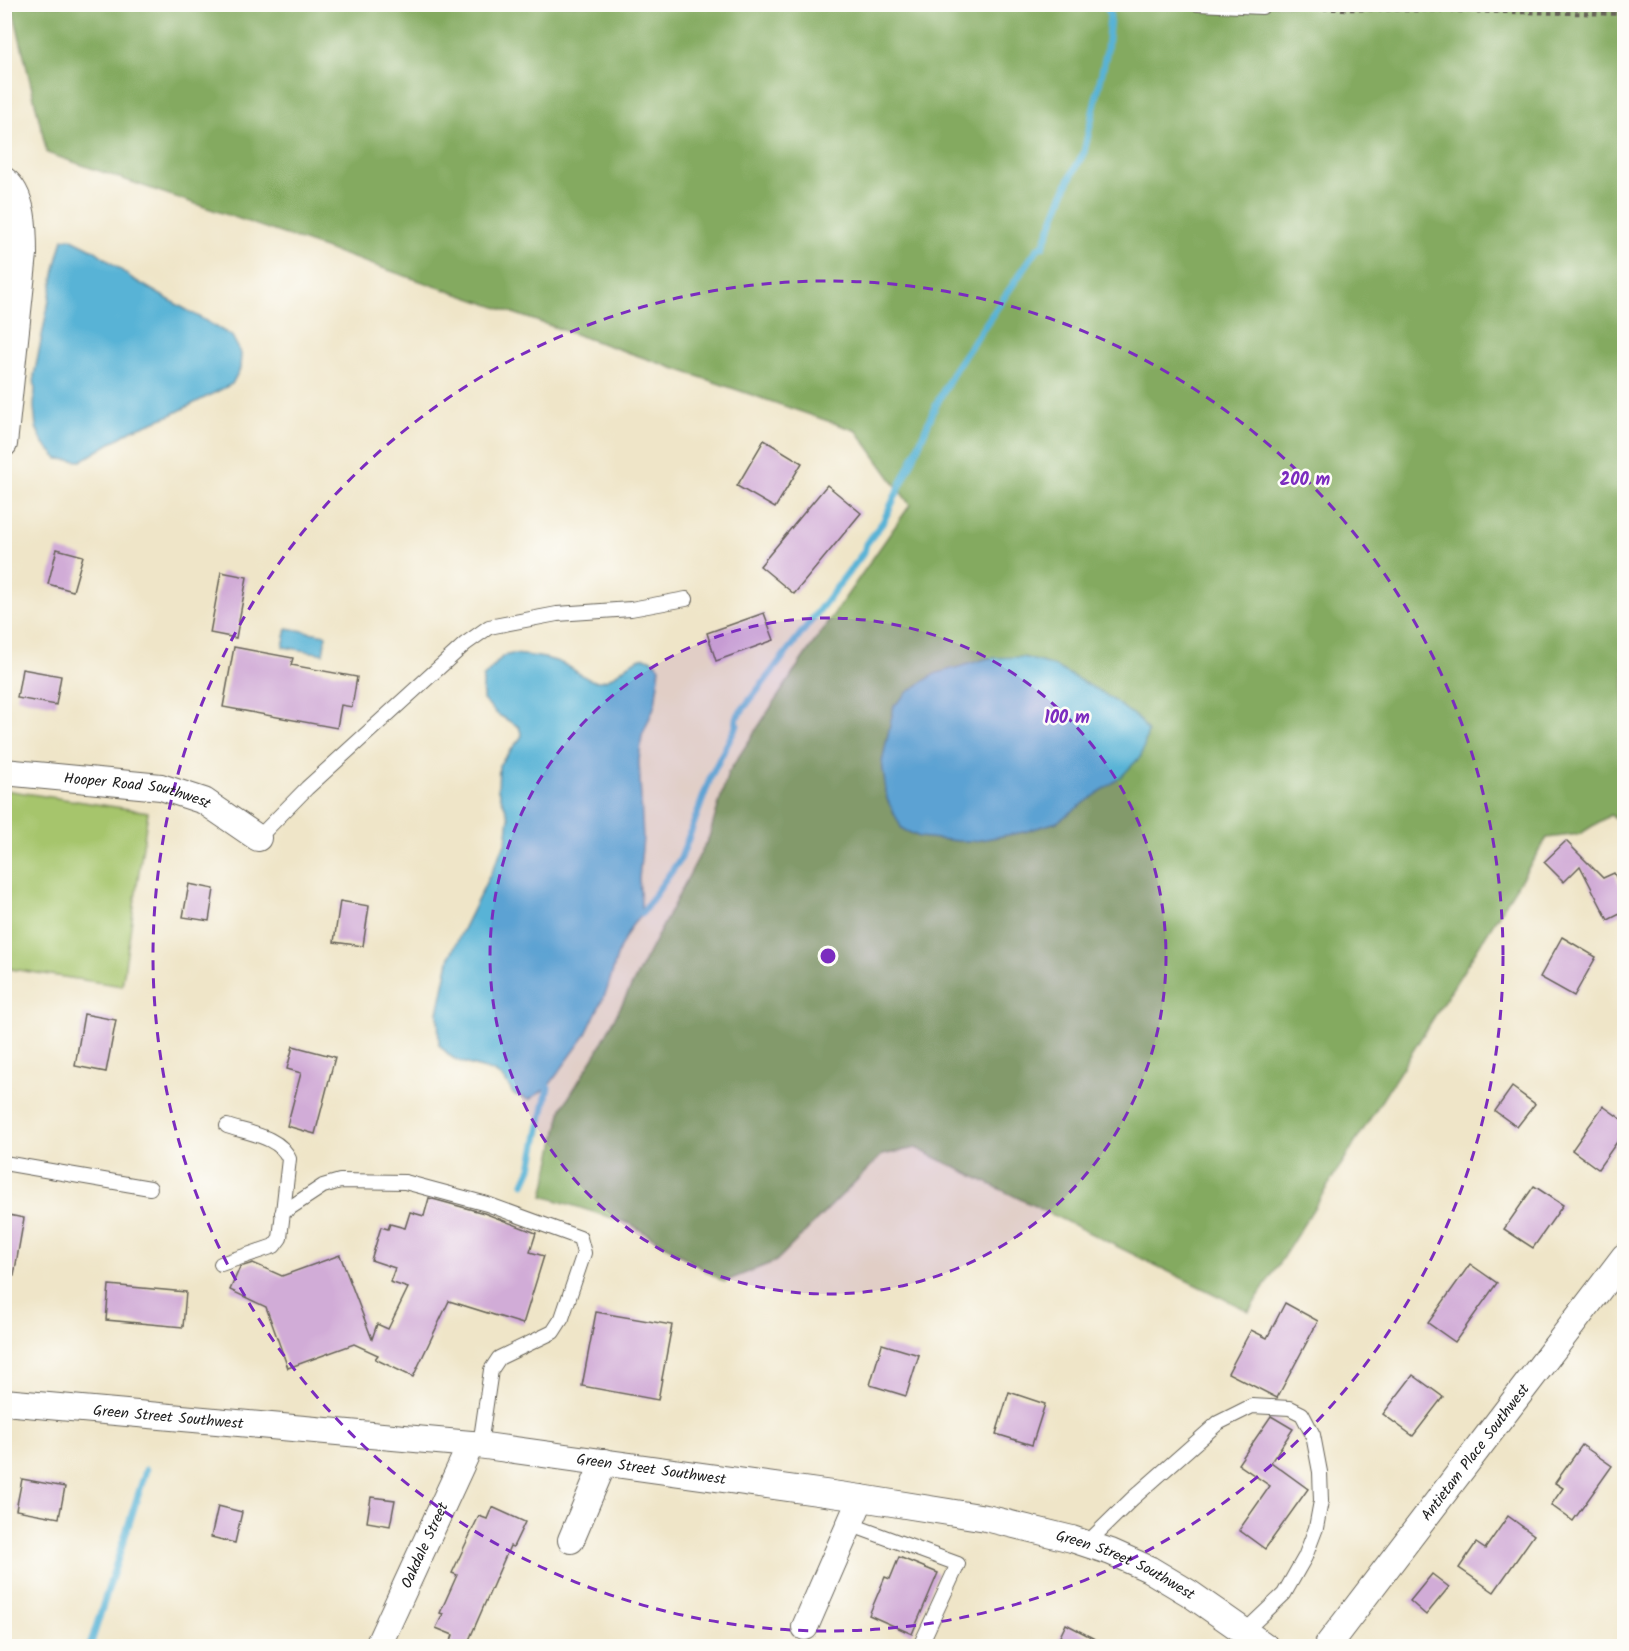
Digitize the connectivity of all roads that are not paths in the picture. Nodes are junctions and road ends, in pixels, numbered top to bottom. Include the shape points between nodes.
1 (1198, 4) edge
2 (1262, 8) road end
3 (4, 180) edge
4 (4, 444) edge
5 (686, 599) dead end
6 (4, 772) edge
7 (258, 838) joint
8 (227, 1126) dead end
9 (4, 1163) edge
10 (150, 1188) dead end
11 (282, 1213) junction
12 (1624, 1257) edge
13 (221, 1264) dead end
14 (4, 1402) edge
15 (475, 1444) junction
16 (604, 1462) junction
17 (861, 1498) junction
18 (849, 1524) junction
19 (571, 1539) dead end
20 (1086, 1544) junction
21 (804, 1627) dead end
22 (1244, 1632) junction
23 (378, 1647) edge
24 (920, 1647) edge
25 (1265, 1647) edge
26 (1328, 1647) edge

1 - 2 lane
3 - 4 street via 21,209 24,254
5 - 7 lane via 631,609 557,614 489,627 465,644 307,788
6 - 7 street, Hooper Road Southwest via 161,787 204,801
8 - 11 lane via 276,1143 286,1151 289,1159
9 - 10 lane
11 - 13 lane via 280,1238 274,1246
11 - 15 lane via 323,1186 340,1181 405,1182 487,1204 580,1238 584,1253 562,1318 553,1332 499,1358 491,1370
12 - 26 street, Antietam Place Southwest
14 - 15 street, Green Street Southwest
15 - 16 street, Green Street Southwest
15 - 23 street, Oakdale Street
16 - 17 street, Green Street Southwest
16 - 19 street
17 - 18 street
17 - 20 street, Green Street Southwest via 986,1518
18 - 21 street
18 - 24 lane via 958,1563
20 - 22 street, Green Street Southwest via 1149,1569
20 - 22 lane via 1218,1423 1252,1406 1290,1408 1302,1414 1313,1435 1320,1472 1321,1501 1316,1528 1284,1594
22 - 25 street, Green Street Southwest

